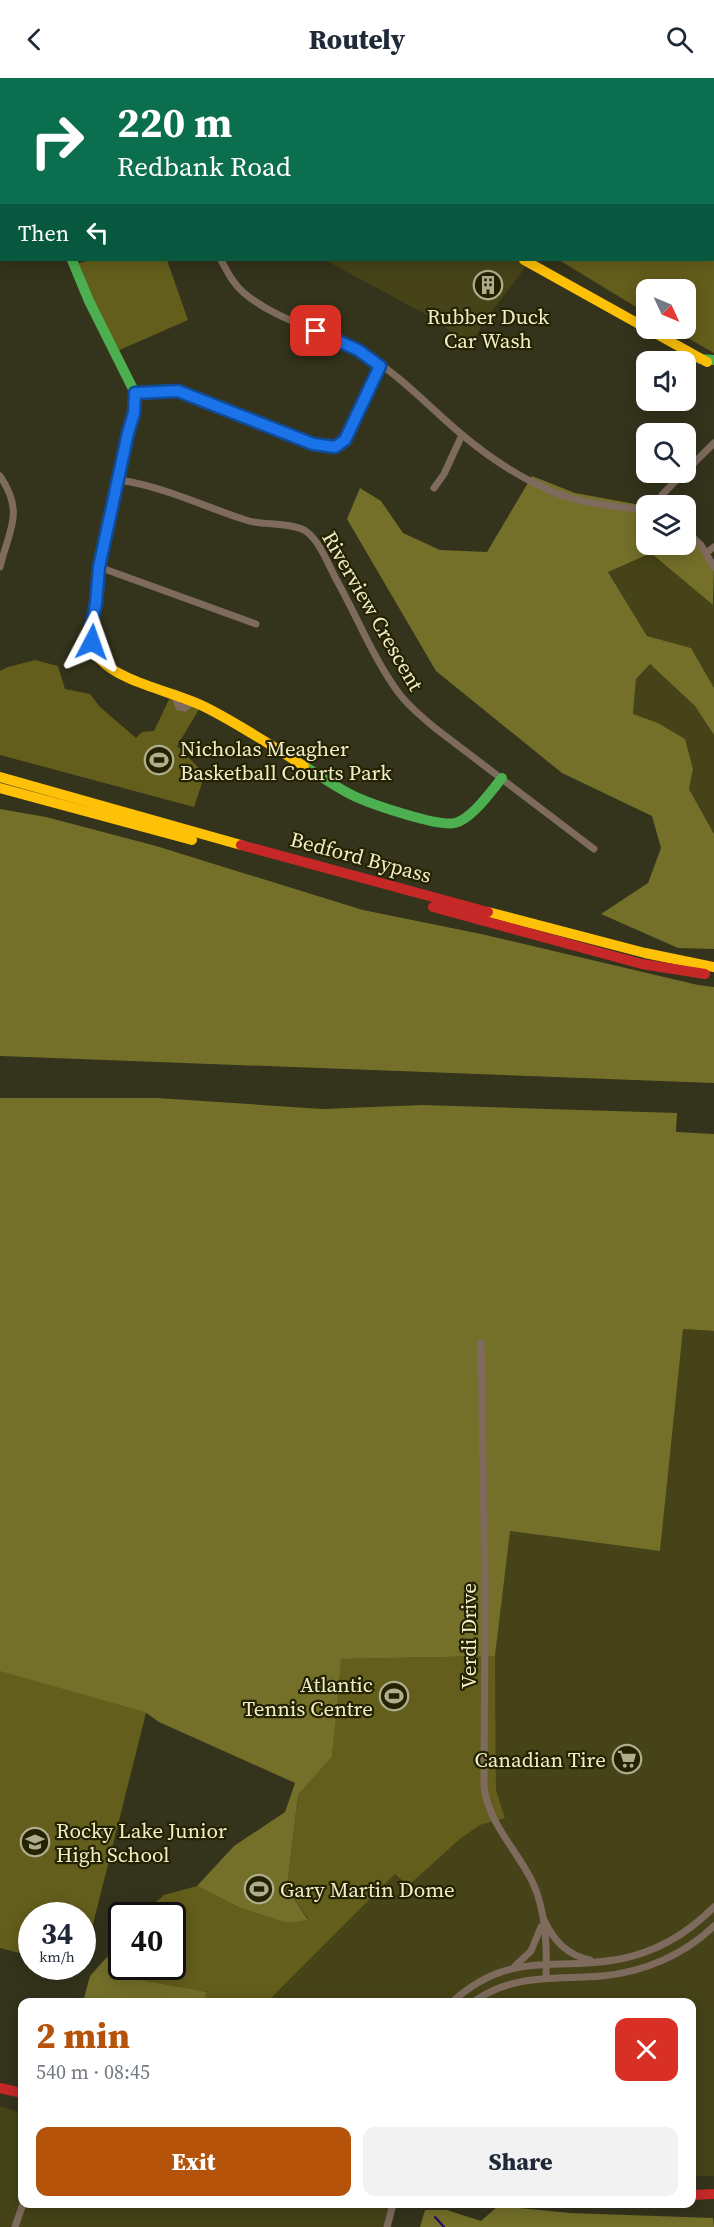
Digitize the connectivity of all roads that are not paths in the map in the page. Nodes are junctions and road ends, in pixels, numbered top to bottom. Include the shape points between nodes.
1 (72, 261) edge
2 (221, 261) edge
3 (526, 261) edge
4 (700, 359) junction
5 (714, 360) edge
6 (380, 366) junction
7 (714, 366) edge
8 (135, 393) junction
9 (462, 435) junction
10 (714, 443) edge
11 (696, 461) edge
12 (0, 477) edge
13 (119, 480) junction
14 (674, 483) edge
15 (434, 488) dead end
16 (662, 495) edge
17 (636, 509) edge
18 (696, 540) edge
19 (714, 547) edge
20 (705, 553) junction
21 (0, 567) edge
22 (99, 567) junction
23 (714, 567) edge
24 (256, 624) dead end
25 (0, 777) edge
26 (502, 778) junction
27 (0, 788) edge
28 (594, 849) dead end
29 (714, 966) edge
30 (714, 975) edge
31 (481, 1342) dead end
32 (714, 1907) edge
33 (542, 1915) junction
34 (714, 1926) edge
35 (609, 1960) junction
36 (546, 1963) junction
37 (512, 1968) junction
38 (546, 1977) junction
39 (458, 1998) edge
40 (480, 1998) edge
41 (0, 2088) edge
42 (18, 2092) edge
43 (696, 2195) edge
44 (714, 2195) edge
45 (22, 2208) edge
46 (392, 2208) edge
47 (15, 2227) edge
48 (387, 2227) edge

1 - 8 main road
2 - 6 street via 243,293 271,311 358,350
3 - 4 main road
4 - 5 main road
4 - 7 main road
6 - 8 street via 345,440 335,447 313,444 178,391
6 - 9 street via 404,382
8 - 13 main road
9 - 15 street
9 - 17 street via 507,467 551,491 584,501
10 - 11 street
12 - 21 street via 15,511
13 - 22 main road
13 - 26 street, Riverview Crescent via 177,493 249,521 306,531 398,693 435,728
14 - 16 street
18 - 20 street
19 - 20 street
20 - 23 street
22 - 24 street
22 - 26 main road via 90,632 101,660 118,673 230,720 356,797 441,823 465,819
25 - 29 main road, Bedford Bypass via 439,899 645,953
26 - 28 street, Riverview Crescent
27 - 30 main road, Bedford Bypass via 642,964
31 - 33 street, Verdi Drive via 484,1787 502,1836 532,1881
32 - 35 street via 664,1944
33 - 35 street via 552,1935 568,1951 582,1958
33 - 36 street, Verdi Drive
33 - 37 street via 533,1947
34 - 38 street via 677,1953 640,1969 601,1976
35 - 36 street
36 - 37 street
36 - 38 street, Verdi Drive
37 - 39 street via 486,1978
38 - 40 street via 502,1986
41 - 42 main road
43 - 44 main road
45 - 47 street
46 - 48 street

